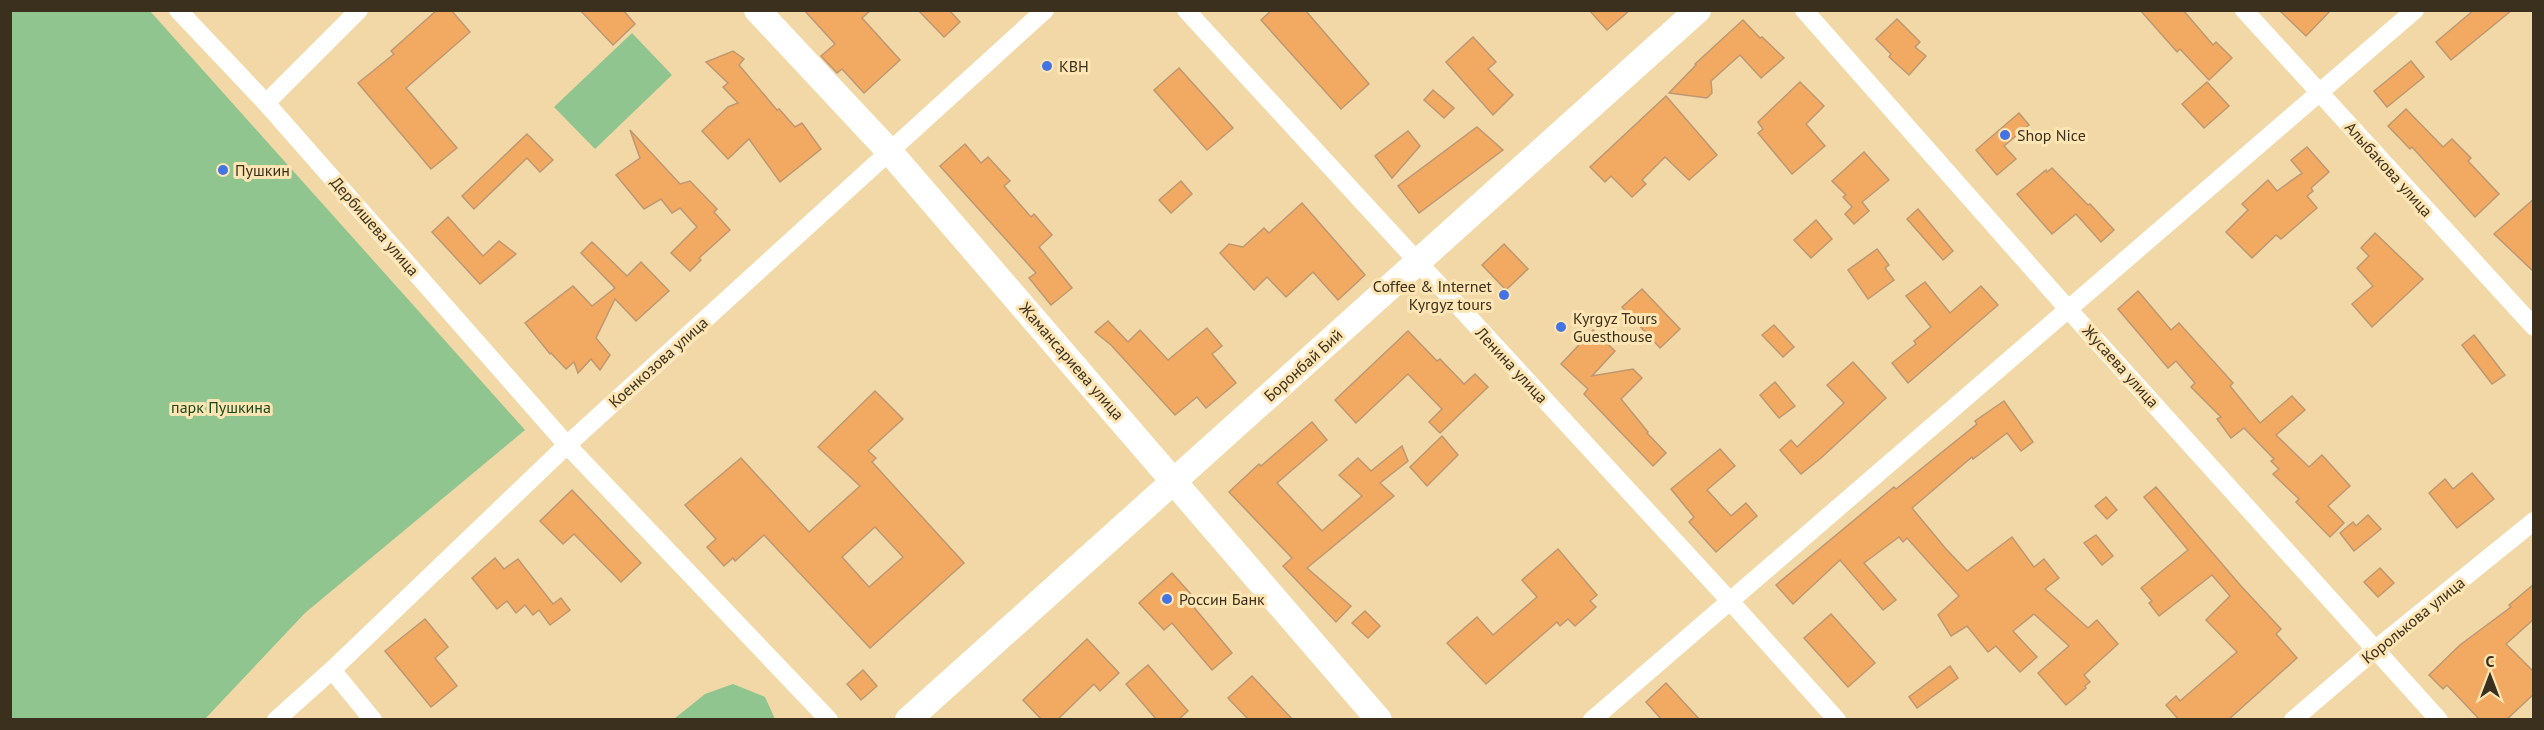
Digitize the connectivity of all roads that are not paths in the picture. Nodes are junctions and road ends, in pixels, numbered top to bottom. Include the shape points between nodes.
1 (178, 10) edge
2 (359, 10) edge
3 (757, 10) edge
4 (1045, 10) edge
5 (1186, 10) edge
6 (1698, 10) edge
7 (1804, 10) edge
8 (2244, 10) edge
9 (2415, 10) edge
10 (2319, 93) junction
11 (266, 103) junction
12 (890, 151) junction
13 (1417, 263) junction
14 (2068, 309) junction
15 (2534, 327) edge
16 (567, 445) junction
17 (1175, 481) junction
18 (2534, 521) edge
19 (1730, 600) junction
20 (2377, 648) junction
21 (332, 670) junction
22 (276, 720) edge
23 (373, 720) edge
24 (829, 720) edge
25 (909, 720) edge
26 (1379, 720) edge
27 (1592, 720) edge
28 (1837, 720) edge
29 (2293, 720) edge
30 (2439, 720) edge

1 - 11 street, Дербишева улица
2 - 11 street
3 - 12 street, Жамансариева улица
4 - 12 street, Коенкозова улица
5 - 13 street, Ленина улица
6 - 13 street, Боронбай Бий
7 - 14 street, Жусаева улица
8 - 10 street, Алыбакова улица
9 - 10 street
10 - 14 street
10 - 15 street, Алыбакова улица
11 - 16 street, Дербишева улица
12 - 16 street, Коенкозова улица
12 - 17 street, Жамансариева улица
13 - 17 street, Боронбай Бий
13 - 19 street, Ленина улица
14 - 19 street
14 - 20 street, Жусаева улица
16 - 21 street, Коенкозова улица
16 - 24 street, Дербишева улица
17 - 25 street, Боронбай Бий
17 - 26 street, Жамансариева улица
18 - 20 street, Королькова улица
19 - 27 street
19 - 28 street, Ленина улица
20 - 29 street, Королькова улица
20 - 30 street, Жусаева улица
21 - 22 street, Коенкозова улица
21 - 23 street

